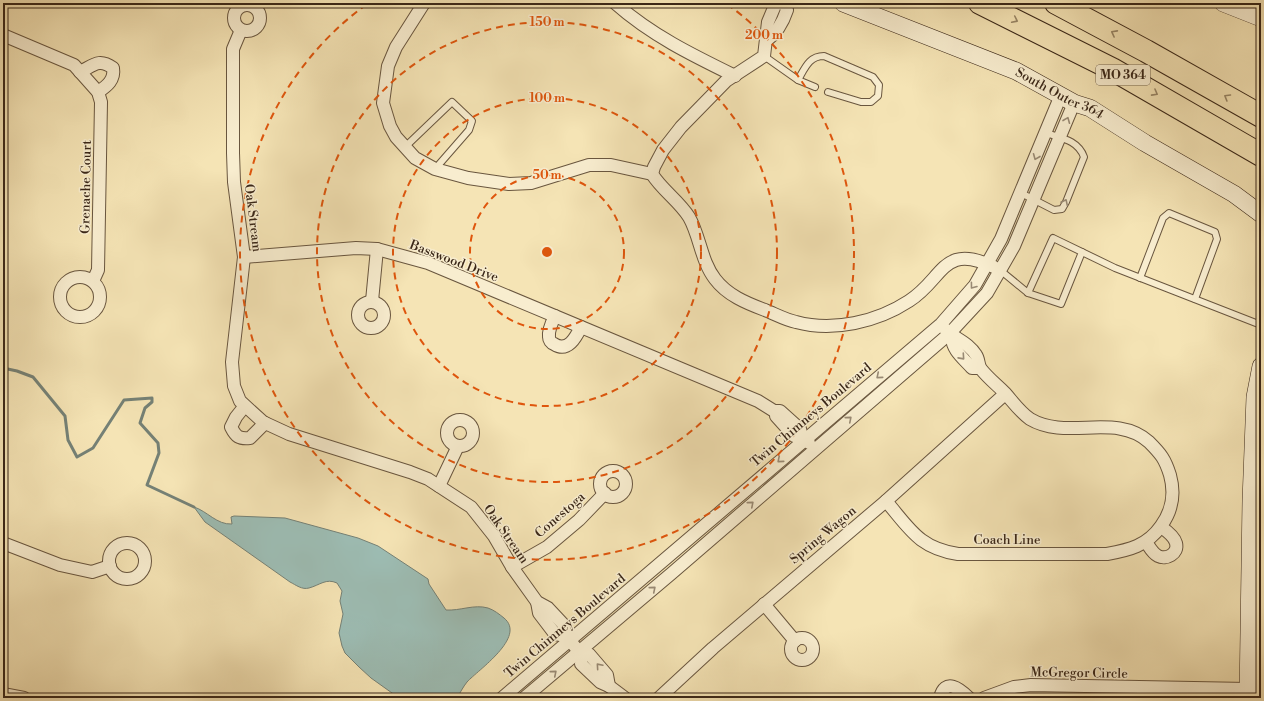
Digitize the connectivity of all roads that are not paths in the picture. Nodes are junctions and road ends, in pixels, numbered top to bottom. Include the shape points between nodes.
1 (424, 3) edge
2 (615, 3) edge
3 (776, 3) edge
4 (784, 3) edge
5 (843, 3) edge
6 (980, 3) edge
7 (1056, 3) edge
8 (1223, 3) edge
9 (1261, 18) edge
10 (241, 30) dead end
11 (3, 35) edge
12 (767, 40) junction
13 (764, 56) junction
14 (80, 72) junction
15 (735, 76) junction
16 (798, 80) junction
17 (815, 87) dead end
18 (98, 92) junction
19 (828, 92) dead end
20 (1068, 99) junction
21 (1261, 116) edge
22 (1046, 133) junction
23 (1060, 138) junction
24 (405, 147) junction
25 (1261, 155) edge
26 (435, 169) junction
27 (652, 174) junction
28 (1021, 193) junction
29 (1034, 198) junction
30 (1261, 214) edge
31 (377, 249) junction
32 (1082, 252) junction
33 (244, 258) junction
34 (987, 264) junction
35 (1000, 270) junction
36 (1140, 278) junction
37 (93, 281) dead end
38 (1028, 293) junction
39 (1195, 299) junction
40 (372, 302) dead end
41 (555, 316) junction
42 (940, 324) junction
43 (1261, 325) edge
44 (581, 327) junction
45 (951, 335) junction
46 (1261, 366) edge
47 (1005, 394) junction
48 (244, 407) junction
49 (265, 423) junction
50 (803, 438) junction
51 (458, 446) dead end
52 (814, 449) junction
53 (439, 486) junction
54 (605, 493) dead end
55 (886, 501) junction
56 (1161, 527) junction
57 (1146, 542) junction
58 (3, 543) edge
59 (110, 566) dead end
60 (512, 567) junction
61 (764, 604) junction
62 (568, 638) junction
63 (795, 641) dead end
64 (581, 653) junction
65 (1152, 693) edge
66 (3, 694) edge
67 (1248, 694) edge
68 (24, 698) edge
69 (502, 698) edge
70 (524, 698) edge
71 (626, 698) edge
72 (660, 698) edge
73 (940, 698) edge
74 (970, 698) edge
75 (984, 698) edge

1 - 24 street via 396,47 384,83 383,103 386,114 396,137
2 - 15 street via 670,44
3 - 12 street via 768,22
4 - 12 street via 787,10 783,20 776,34
5 - 20 street, South Outer 364 via 1016,71
6 -> 25 highway, MO 364 via 1112,69
21 -> 7 highway, MO 364 via 1146,50
8 - 9 street
10 - 33 street, Oak Stream via 233,49 233,154
11 - 14 street via 67,61
12 - 13 street
13 - 15 street
13 - 16 lane
14 - 18 street
14 - 18 street via 100,62 106,62 113,68 113,78
15 - 27 street via 726,81 681,127 663,150
16 - 17 lane
16 - 19 lane via 810,61 816,56 824,56 873,77 879,85 878,96 871,102 861,102
18 - 37 street, Grenache Court via 101,102 98,270
20 - 22 street, Twin Chimneys Boulevard
23 -> 20 street, Twin Chimneys Boulevard
20 - 30 street, South Outer 364 via 1090,108 1234,194
22 - 23 lane
22 -> 28 street, Twin Chimneys Boulevard
23 - 29 street, Twin Chimneys Boulevard
29 -> 23 lane via 1054,210 1062,209 1066,202 1084,156 1075,144
24 - 26 street via 415,158
24 - 26 lane via 452,102 472,121 472,125
26 - 27 street via 468,178 509,184 531,183 589,165 617,166
27 - 34 street via 690,219 714,278 735,298 796,322 825,327 882,315 910,301 946,264 954,260 971,259
28 - 29 lane
28 - 34 street, Twin Chimneys Boulevard
29 - 35 street, Twin Chimneys Boulevard via 1014,246
31 - 33 street, Basswood Drive via 342,249
31 - 40 street
31 - 41 street, Basswood Drive via 428,263
32 - 36 lane
32 - 38 lane via 1061,304
32 - 38 lane via 1053,238
33 - 48 street, Oak Stream via 232,362 234,386
34 - 35 street
34 -> 42 street, Twin Chimneys Boulevard via 975,285
35 - 38 lane
35 - 45 street, Twin Chimneys Boulevard via 987,293
36 - 39 lane
36 - 39 lane via 1163,218 1169,214 1215,232 1217,238
39 - 43 lane
41 - 44 street, Basswood Drive
41 - 44 street via 548,337 558,346 570,344
42 - 45 street
42 -> 50 street, Twin Chimneys Boulevard
44 - 50 street, Basswood Drive via 758,401 774,411 780,411 800,429
45 - 47 street, Coach Line via 956,350 972,368 980,368
52 -> 45 street, Twin Chimneys Boulevard
46 - 67 street via 1256,397 1250,501
47 - 55 street, Spring Wagon
47 - 56 street, Coach Line via 1031,419 1055,427 1118,428 1144,438 1162,455 1172,480 1173,501
48 - 49 street, Oak Stream
48 - 49 street via 232,422 231,427 237,437 250,438
49 - 53 street, Oak Stream via 289,434 410,472
50 - 52 street, Basswood Drive
50 -> 62 street, Twin Chimneys Boulevard
51 - 53 street
64 -> 52 street, Twin Chimneys Boulevard
53 - 60 street, Oak Stream via 471,507 494,536
54 - 60 street, Conestoga via 579,520 547,547
55 - 57 street, Coach Line via 921,541 942,552 1107,554 1131,550
55 - 61 street, Spring Wagon
56 - 57 street, Coach Line
56 - 57 street via 1176,543 1172,555 1166,558 1157,556
58 - 59 street via 60,565 92,572
60 - 62 street, Oak Stream via 537,602 539,613 555,634
61 - 63 street
61 - 72 street, Spring Wagon
62 - 64 street, Oak Stream
62 - 69 street, Twin Chimneys Boulevard
70 -> 64 street, Twin Chimneys Boulevard
64 - 71 street, Oak Stream via 588,654 607,675 609,686
65 - 67 street, McGregor Circle
65 - 75 street, McGregor Circle via 1032,684 1014,687
66 - 68 street
73 - 74 street via 941,693 953,686

